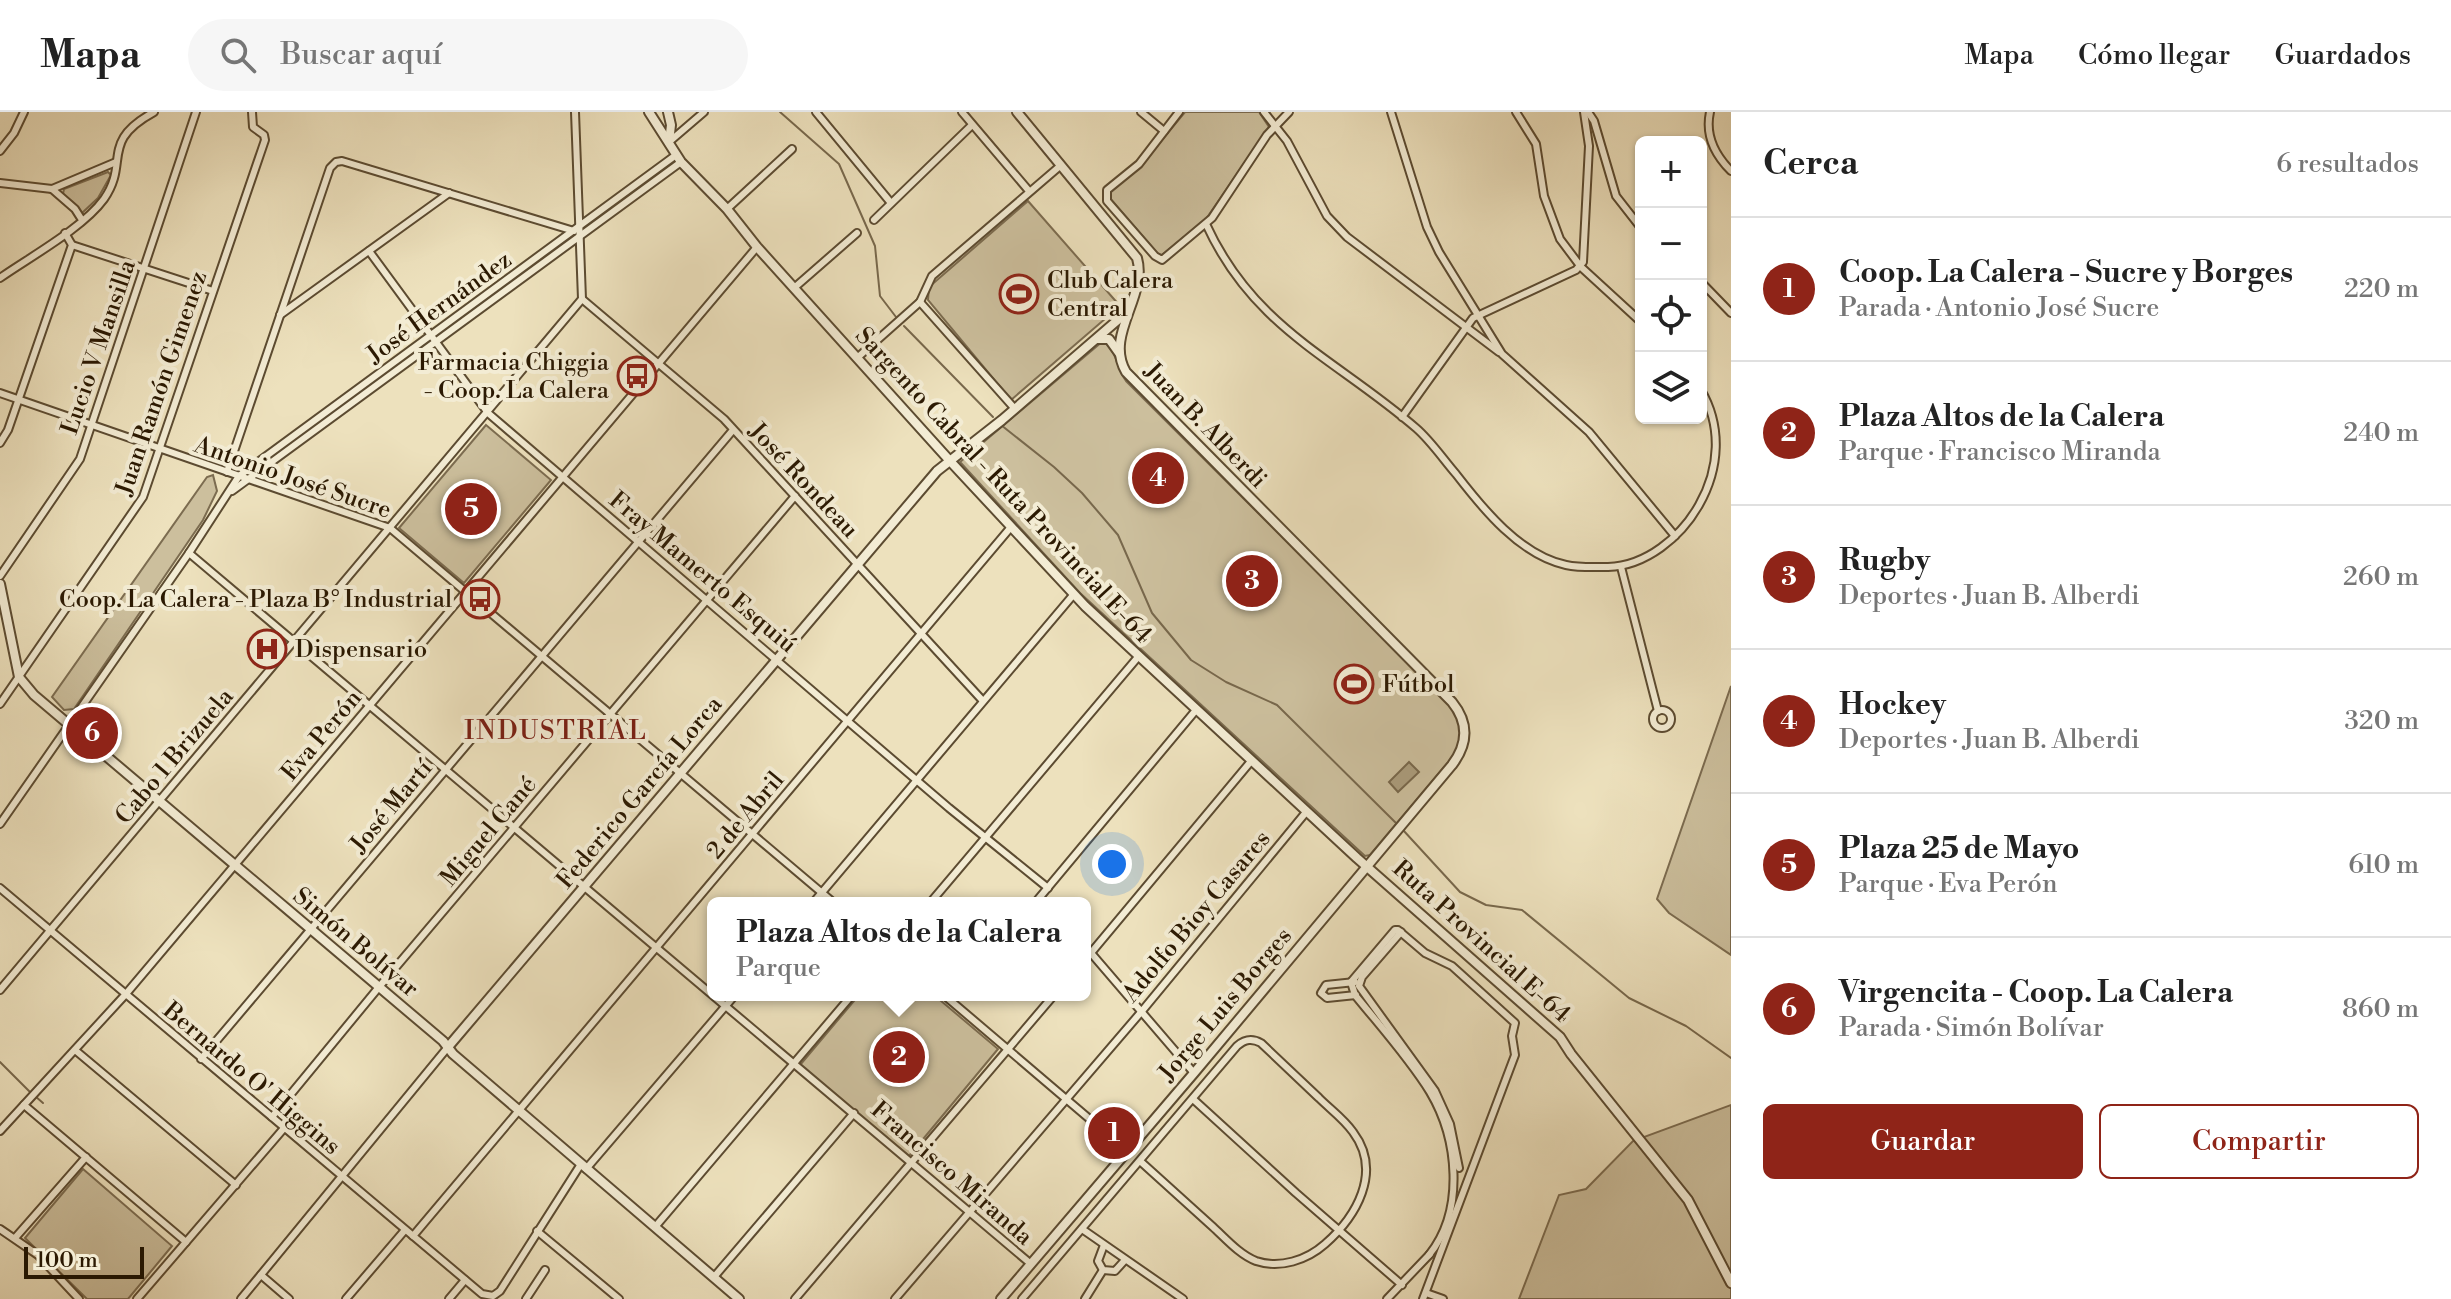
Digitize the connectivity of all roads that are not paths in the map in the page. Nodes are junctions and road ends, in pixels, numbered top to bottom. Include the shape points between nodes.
1 (24, 112) edge
2 (154, 112) edge
3 (196, 112) edge
4 (252, 112) edge
5 (575, 112) edge
6 (649, 112) edge
7 (668, 112) edge
8 (704, 112) edge
9 (816, 112) edge
10 (962, 112) edge
11 (1017, 112) edge
12 (1141, 112) edge
13 (1179, 112) edge
14 (1264, 112) edge
15 (1289, 112) edge
16 (1391, 112) edge
17 (1516, 112) edge
18 (1586, 112) edge
19 (1710, 112) edge
20 (972, 125) junction
21 (1274, 125) junction
22 (1164, 131) junction
23 (669, 142) junction
24 (792, 149) dead end
25 (0, 151) edge
26 (679, 159) junction
27 (116, 162) junction
28 (1060, 166) junction
29 (1731, 171) edge
30 (0, 183) edge
31 (52, 189) junction
32 (1029, 191) junction
33 (449, 193) junction
34 (891, 203) junction
35 (727, 209) junction
36 (82, 220) junction
37 (874, 220) dead end
38 (1635, 220) edge
39 (1206, 224) junction
40 (581, 226) junction
41 (65, 233) junction
42 (857, 233) dead end
43 (577, 234) junction
44 (72, 245) junction
45 (757, 247) junction
46 (369, 251) junction
47 (1581, 267) junction
48 (143, 268) junction
49 (0, 278) edge
50 (794, 288) junction
51 (1707, 288) edge
52 (213, 291) junction
53 (582, 299) junction
54 (920, 302) junction
55 (1129, 310) junction
56 (1731, 313) edge
57 (280, 315) junction
58 (1478, 315) junction
59 (1635, 316) edge
60 (1465, 327) junction
61 (431, 335) junction
62 (1096, 339) junction
63 (436, 343) junction
64 (1502, 354) junction
65 (1120, 357) junction
66 (857, 358) junction
67 (658, 363) junction
68 (0, 393) edge
69 (19, 400) junction
70 (1707, 403) edge
71 (1015, 409) junction
72 (488, 413) junction
73 (1402, 417) junction
74 (90, 424) junction
75 (316, 425) junction
76 (733, 430) junction
77 (0, 443) edge
78 (160, 450) junction
79 (950, 461) junction
80 (227, 472) junction
81 (239, 476) junction
82 (562, 477) junction
83 (247, 479) junction
84 (229, 493) junction
85 (795, 496) junction
86 (1011, 527) junction
87 (390, 528) junction
88 (1675, 536) junction
89 (639, 541) junction
90 (189, 553) junction
91 (858, 564) junction
92 (1621, 567) junction
93 (0, 576) edge
94 (0, 584) edge
95 (465, 592) junction
96 (1074, 594) junction
97 (706, 600) junction
98 (921, 634) junction
99 (294, 642) junction
100 (542, 656) junction
101 (1138, 657) junction
102 (778, 659) junction
103 (19, 677) junction
104 (983, 701) junction
105 (0, 704) edge
106 (369, 706) junction
107 (1196, 710) junction
108 (1658, 711) dead end
109 (609, 714) junction
110 (848, 720) junction
111 (68, 726) junction
112 (1465, 729) joint
113 (1252, 760) junction
114 (445, 770) junction
115 (681, 773) junction
116 (917, 779) junction
117 (159, 801) junction
118 (1307, 811) junction
119 (0, 824) edge
120 (514, 828) junction
121 (753, 834) junction
122 (988, 837) junction
123 (234, 865) junction
124 (1369, 866) junction
125 (0, 888) edge
126 (584, 888) junction
127 (1048, 888) junction
128 (821, 893) junction
129 (1042, 895) edge
130 (818, 897) edge
131 (826, 897) edge
132 (935, 897) edge
133 (311, 929) junction
134 (50, 931) junction
135 (656, 948) junction
136 (1092, 953) joint
137 (1355, 983) junction
138 (379, 987) junction
139 (0, 990) edge
140 (707, 990) edge
141 (1359, 994) junction
142 (125, 995) junction
143 (720, 1001) edge
144 (730, 1001) edge
145 (847, 1001) edge
146 (955, 1001) edge
147 (1049, 1001) edge
148 (726, 1006) junction
149 (1142, 1011) junction
150 (448, 1047) junction
151 (1008, 1049) junction
152 (75, 1050) junction
153 (201, 1059) junction
154 (794, 1063) junction
155 (1194, 1073) junction
156 (1065, 1097) junction
157 (1193, 1099) junction
158 (24, 1105) junction
159 (518, 1109) junction
160 (854, 1113) junction
161 (272, 1117) junction
162 (285, 1127) junction
163 (0, 1131) edge
164 (1126, 1150) junction
165 (86, 1157) junction
166 (912, 1161) junction
167 (1140, 1161) junction
168 (584, 1166) junction
169 (1456, 1168) junction
170 (1472, 1170) junction
171 (342, 1177) junction
172 (236, 1185) junction
173 (970, 1211) junction
174 (1452, 1213) junction
175 (655, 1227) junction
176 (0, 1229) edge
177 (1082, 1229) junction
178 (405, 1230) junction
179 (1340, 1230) junction
180 (537, 1231) junction
181 (413, 1236) junction
182 (15, 1238) junction
183 (186, 1242) junction
184 (1104, 1245) junction
185 (1441, 1254) junction
186 (1429, 1255) junction
187 (1125, 1260) junction
188 (1031, 1264) junction
189 (545, 1270) dead end
190 (1103, 1270) junction
191 (261, 1275) junction
192 (714, 1277) junction
193 (465, 1280) junction
194 (1731, 1283) edge
195 (1402, 1285) junction
196 (1173, 1296) edge
197 (1424, 1296) edge
198 (77, 1298) edge
199 (137, 1299) edge
200 (241, 1299) edge
201 (289, 1299) edge
202 (346, 1299) edge
203 (449, 1299) edge
204 (526, 1299) edge
205 (619, 1299) edge
206 (739, 1299) edge
207 (795, 1299) edge
208 (895, 1299) edge
209 (1001, 1299) edge
210 (1022, 1299) edge
211 (1085, 1299) edge
212 (1183, 1299) edge
213 (1387, 1299) edge
214 (1443, 1299) edge

1 - 25 street
2 - 27 street via 130,127
3 - 48 street, Lucio V Mansilla
4 - 52 street, Juan Ramón Gimenez via 253,127 265,140
5 - 40 street
6 - 23 street, Sargento Cabral - Ruta Provincial E-64
7 - 23 street, Sargento Cabral - Ruta Provincial E-64
8 - 23 street
9 - 34 street
10 - 20 street
11 - 28 street, Juan B. Alberdi
12 - 22 street
13 - 22 street
14 - 21 street
15 - 21 street
16 - 58 street via 1427,227
17 - 47 street via 1538,151 1553,226
18 - 38 street via 1594,121 1616,196
18 - 47 street via 1589,146
19 - 29 street via 1709,134
20 - 32 street
20 - 34 street
21 - 39 street
21 - 60 street via 1332,222
22 - 39 street via 1135,169 1107,190 1107,201 1159,259
23 - 26 street, Sargento Cabral - Ruta Provincial E-64
24 - 35 street
26 - 35 street, Sargento Cabral - Ruta Provincial E-64
26 - 40 street
26 - 43 street, José Hernández
27 - 31 street
27 - 36 street via 105,198
28 - 32 street
28 - 55 street, Juan B. Alberdi via 1137,258 1139,275
30 - 31 street
31 - 36 street
32 - 54 street via 932,276
33 - 43 street
33 - 46 street
33 - 57 street via 336,162
34 - 37 street
35 - 45 street, Sargento Cabral - Ruta Provincial E-64
36 - 41 street
39 - 73 street via 1231,270 1264,311
40 - 43 street
41 - 44 street
41 - 49 street
42 - 50 street
43 - 53 street
43 - 61 street, José Hernández
43 - 63 street, José Hernández
44 - 48 street
44 - 69 street
45 - 50 street, Sargento Cabral - Ruta Provincial E-64
45 - 67 street, Eva Perón
46 - 57 street
46 - 61 street, Fray Mamerto Esquiú
47 - 58 street
47 - 59 street
48 - 52 street
48 - 74 street, Lucio V Mansilla
50 - 66 street, Sargento Cabral - Ruta Provincial E-64
51 - 56 street
52 - 78 street, Juan Ramón Gimenez
53 - 67 street, José Rondeau
53 - 72 street, Cabo 1 Brizuela
54 - 66 street
54 - 71 street
55 - 62 street, Federico García Lorca
55 - 65 street, Juan B. Alberdi
57 - 80 street
58 - 60 street
58 - 64 street
60 - 64 street
60 - 73 street
61 - 63 street, Fray Mamerto Esquiú
61 - 75 street, José Hernández
62 - 65 street via 1113,342
62 - 71 street, Federico García Lorca
63 - 72 street, Fray Mamerto Esquiú
63 - 75 street, José Hernández
64 - 88 street via 1589,432
65 - 112 street, Juan B. Alberdi via 1145,393 1452,702
66 - 79 street, Sargento Cabral - Ruta Provincial E-64
67 - 76 street, José Rondeau
67 - 82 street, Eva Perón
68 - 69 street, Antonio José Sucre
69 - 74 street, Antonio José Sucre
69 - 77 street
70 - 88 street via 1716,428 1714,465 1702,500
71 - 79 street, Federico García Lorca
72 - 82 street, Fray Mamerto Esquiú
72 - 87 street, Cabo 1 Brizuela
73 - 92 street via 1422,433 1490,514 1527,546 1565,565
74 - 78 street, Antonio José Sucre
74 - 93 street, Lucio V Mansilla via 76,465
75 - 81 street, José Hernández
75 - 83 street, José Hernández
76 - 85 street, José Rondeau
76 - 89 street, José Martí
78 - 80 street, Antonio José Sucre
78 - 103 street, Juan Ramón Gimenez via 140,504
79 - 86 street, Sargento Cabral - Ruta Provincial E-64
79 - 91 street, Federico García Lorca
80 - 81 street, Antonio José Sucre
81 - 83 street, Antonio José Sucre
81 - 84 street, José Hernández
82 - 89 street, Fray Mamerto Esquiú
82 - 95 street, Eva Perón
83 - 84 street, José Hernández
83 - 87 street, Antonio José Sucre
84 - 90 street, José Hernández
85 - 91 street, José Rondeau
85 - 97 street, Miguel Cané
86 - 96 street, Sargento Cabral - Ruta Provincial E-64
86 - 98 street, 2 de Abril
87 - 95 street, Antonio José Sucre
87 - 99 street, Cabo 1 Brizuela
88 - 92 street
89 - 97 street, Fray Mamerto Esquiú
89 - 100 street, José Martí
90 - 99 street, Francisco Miranda
90 - 111 street, José Hernández
91 - 98 street, José Rondeau
91 - 102 street, Federico García Lorca
92 - 108 street
94 - 103 street
95 - 100 street, Antonio José Sucre
95 - 106 street, Eva Perón
96 - 101 street, Sargento Cabral - Ruta Provincial E-64
96 - 104 street
97 - 102 street, Fray Mamerto Esquiú
97 - 109 street, Miguel Cané
98 - 104 street, José Rondeau
98 - 110 street, 2 de Abril
99 - 106 street, Francisco Miranda
99 - 117 street, Cabo 1 Brizuela
100 - 109 street, Antonio José Sucre
100 - 114 street, José Martí
101 - 107 street, Sargento Cabral - Ruta Provincial E-64
101 - 122 street
102 - 110 street, Fray Mamerto Esquiú
102 - 115 street, Federico García Lorca
103 - 105 street, Juan Ramón Gimenez
103 - 111 street, Simón Bolívar
104 - 116 street
106 - 114 street, Francisco Miranda
106 - 123 street, Eva Perón
107 - 113 street, Sargento Cabral - Ruta Provincial E-64
107 - 127 street
109 - 115 street, Antonio José Sucre
109 - 120 street, Miguel Cané
110 - 116 street, Fray Mamerto Esquiú
110 - 121 street, 2 de Abril
111 - 117 street, Simón Bolívar
111 - 119 street, José Hernández
112 - 124 street, Jorge Luis Borges via 1460,755
113 - 118 street, Sargento Cabral - Ruta Provincial E-64
113 - 136 street
114 - 120 street, Francisco Miranda
114 - 133 street, José Martí
115 - 121 street, Antonio José Sucre
115 - 126 street, Federico García Lorca
116 - 122 street, Fray Mamerto Esquiú
116 - 128 street
117 - 123 street, Simón Bolívar
117 - 134 street, Cabo 1 Brizuela
118 - 124 street, Sargento Cabral - Ruta Provincial E-64
118 - 149 street, Adolfo Bioy Casares
120 - 126 street, Francisco Miranda
120 - 138 street, Miguel Cané
121 - 128 street, Antonio José Sucre
121 - 135 street, 2 de Abril
122 - 127 street, Fray Mamerto Esquiú
122 - 132 street
123 - 133 street, Simón Bolívar
123 - 142 street, Eva Perón
124 - 155 street, Jorge Luis Borges
124 - 194 street, Ruta Provincial E-64 via 1560,1037 1688,1200
125 - 134 street, Bernardo O' Higgins
126 - 135 street, Francisco Miranda
126 - 150 street, Federico García Lorca
127 - 129 street
128 - 130 street
128 - 131 street, Antonio José Sucre
133 - 138 street, Simón Bolívar
133 - 153 street, José Martí
134 - 139 street, Cabo 1 Brizuela
134 - 142 street, Bernardo O' Higgins
135 - 140 street, Francisco Miranda
135 - 159 street, 2 de Abril
136 - 149 street
137 - 141 street
137 - 141 street via 1326,985 1321,993 1327,998
137 - 170 street via 1398,931 1429,956 1452,966 1515,1023 1515,1055
138 - 150 street, Simón Bolívar
138 - 161 street, Miguel Cané
141 - 169 street via 1430,1092
142 - 152 street, Eva Perón
142 - 153 street, Bernardo O' Higgins
143 - 148 street, Francisco Miranda
144 - 148 street
145 - 154 street
146 - 151 street
147 - 151 street
148 - 154 street, Francisco Miranda
148 - 168 street
149 - 155 street
149 - 156 street, Adolfo Bioy Casares
150 - 159 street, Simón Bolívar
150 - 171 street, Federico García Lorca
151 - 156 street
151 - 166 street
152 - 158 street, Eva Perón
152 - 172 street
153 - 161 street, Bernardo O' Higgins
154 - 160 street, Francisco Miranda
154 - 175 street
155 - 164 street, Jorge Luis Borges
156 - 164 street
156 - 173 street, Adolfo Bioy Casares
157 - 167 street
157 - 179 street
157 - 179 street via 1237,1046 1246,1040 1261,1043 1359,1141 1366,1168 1364,1190
158 - 163 street, Eva Perón
158 - 165 street
159 - 168 street, Simón Bolívar
159 - 181 street, 2 de Abril
160 - 166 street, Francisco Miranda
160 - 192 street
161 - 162 street, Bernardo O' Higgins
162 - 171 street, Bernardo O' Higgins
162 - 172 street
164 - 188 street, Jorge Luis Borges
165 - 182 street
165 - 183 street
166 - 173 street, Francisco Miranda
166 - 207 street
167 - 177 street
167 - 179 street via 1255,1260 1286,1263 1307,1257
168 - 175 street, Simón Bolívar
168 - 180 street
169 - 170 street
169 - 174 street
170 - 174 street
171 - 178 street, Bernardo O' Higgins
171 - 191 street, Federico García Lorca
172 - 183 street
173 - 188 street, Francisco Miranda
173 - 208 street, Adolfo Bioy Casares
174 - 185 street
174 - 186 street
175 - 192 street, Simón Bolívar
176 - 182 street
177 - 184 street
177 - 210 street
178 - 181 street, Bernardo O' Higgins
178 - 202 street
179 - 195 street
180 - 193 street, Bernardo O' Higgins via 493,1296
180 - 205 street
181 - 193 street, Bernardo O' Higgins
182 - 198 street
183 - 199 street
184 - 187 street
184 - 190 street via 1098,1261
185 - 186 street
185 - 197 street
186 - 195 street
187 - 190 street via 1115,1271
187 - 196 street
188 - 209 street, Jorge Luis Borges
189 - 204 street
190 - 211 street
191 - 200 street, Federico García Lorca
191 - 201 street
192 - 206 street, Simón Bolívar
193 - 203 street
195 - 213 street
196 - 212 street
197 - 214 street

